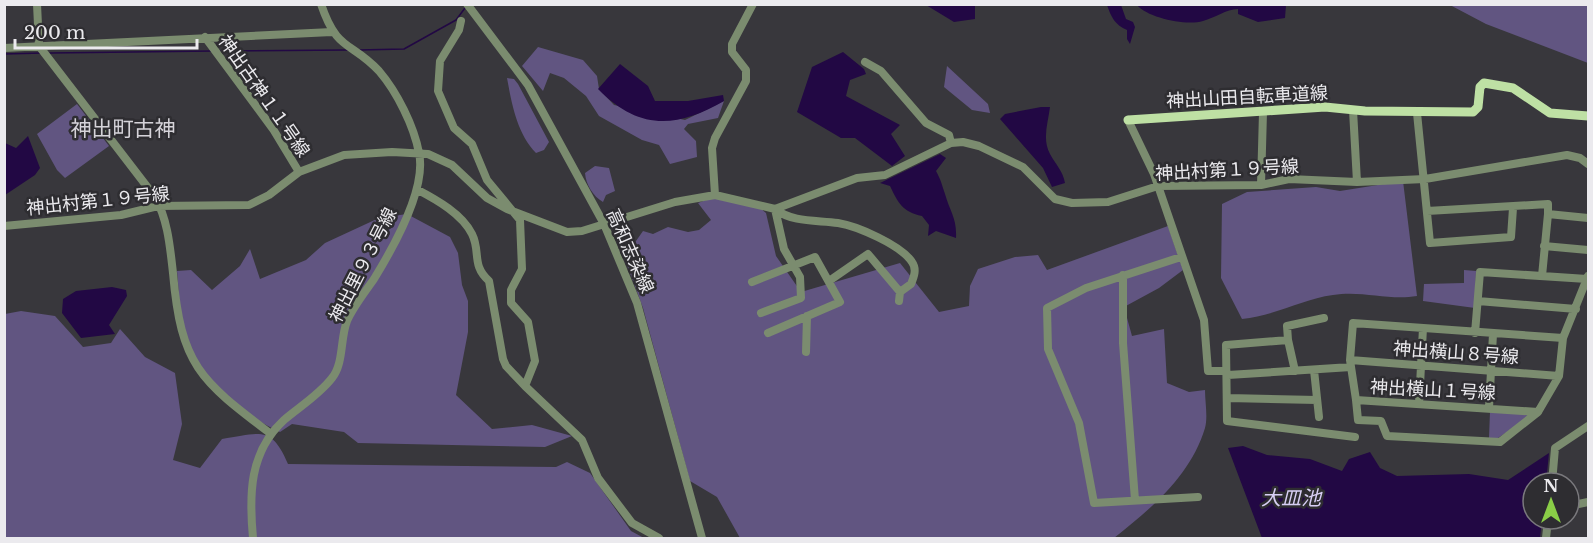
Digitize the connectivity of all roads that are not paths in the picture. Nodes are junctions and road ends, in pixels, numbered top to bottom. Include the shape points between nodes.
1 (38, 4) edge
2 (321, 4) edge
3 (753, 4) edge
4 (468, 6) edge
5 (462, 21) dead end
6 (332, 32) junction
7 (205, 38) junction
8 (39, 46) junction
9 (5, 49) edge
10 (865, 62) dead end
11 (1353, 110) junction
12 (1263, 112) junction
13 (1417, 113) junction
14 (1588, 116) edge
15 (1128, 120) joint
16 (951, 143) junction
17 (420, 154) junction
18 (1588, 164) edge
19 (299, 172) junction
20 (1425, 179) junction
21 (1357, 182) junction
22 (1261, 185) junction
23 (1158, 186) junction
24 (418, 190) junction
25 (715, 195) junction
26 (160, 206) junction
27 (1513, 208) junction
28 (775, 209) junction
29 (513, 211) junction
30 (1427, 211) junction
31 (1548, 214) junction
32 (1588, 218) edge
33 (604, 224) junction
34 (4, 226) edge
35 (1544, 246) junction
36 (1588, 250) edge
37 (1181, 257) junction
38 (793, 266) junction
39 (1124, 275) junction
40 (1542, 276) junction
41 (1588, 278) edge
42 (828, 281) junction
43 (752, 282) dead end
44 (900, 292) junction
45 (899, 301) dead end
46 (1478, 301) junction
47 (1576, 309) junction
48 (761, 313) dead end
49 (807, 316) junction
50 (1324, 318) dead end
51 (1423, 328) junction
52 (768, 333) dead end
53 (1475, 333) junction
54 (1493, 334) junction
55 (1563, 338) junction
56 (1288, 340) junction
57 (806, 352) dead end
58 (1351, 363) junction
59 (1421, 365) junction
60 (1314, 370) junction
61 (1491, 370) junction
62 (1295, 371) junction
63 (1228, 375) junction
64 (1559, 376) junction
65 (525, 386) junction
66 (1228, 398) junction
67 (1317, 400) junction
68 (1356, 400) junction
69 (1419, 404) junction
70 (1489, 408) junction
71 (1538, 412) junction
72 (1319, 417) dead end
73 (1588, 426) edge
74 (271, 434) junction
75 (1355, 437) dead end
76 (1553, 471) edge
77 (1198, 497) dead end
78 (1136, 500) junction
79 (253, 538) edge
80 (659, 538) edge
81 (702, 538) edge

1 - 8 street
2 - 6 street
3 - 25 street via 732,44 732,52 746,70 746,81 712,148
4 - 33 street, 高和志染線 via 528,85
5 - 29 street via 440,61 438,91 454,128 472,144 487,180
6 - 7 street
6 - 17 street via 378,70 391,87
7 - 8 street
7 - 19 street, 神出古神１１号線 via 273,129
8 - 9 street
8 - 26 street
10 - 16 street via 881,71 926,123 950,135
11 - 12 main road, 神出山田自転車道線 via 1325,107
11 - 13 main road, 神出山田自転車道線
11 - 21 street
12 - 15 main road, 神出山田自転車道線
12 - 22 street
13 - 14 main road, 神出山田自転車道線 via 1476,111 1484,83 1513,88 1550,113
13 - 20 street
15 - 23 street
16 - 23 street, 神出村第１９号線 via 979,146 1023,167 1055,199 1072,203 1108,202
16 - 28 street via 885,175 857,178
17 - 19 street, 神出村第１９号線 via 344,155
17 - 24 street
17 - 29 street, 神出村第１９号線 via 452,165 487,198
18 - 20 street, 神出村第１９号線 via 1567,155
19 - 26 street, 神出村第１９号線 via 249,206
20 - 21 street, 神出村第１９号線
20 - 30 street
21 - 22 street, 神出村第１９号線 via 1289,179
22 - 23 street, 神出村第１９号線
23 - 37 street
24 - 65 street via 457,216 474,236 479,272 489,281 503,359
24 - 74 street, 神出里９３号線 via 380,269 347,321 333,377
25 - 28 street, 神出村第１９号線
25 - 33 street, 神出村第１９号線 via 675,202
26 - 34 street, 神出村第１９号線 via 121,215
26 - 74 street via 171,249 185,345 216,391
27 - 30 street
27 - 30 street via 1510,237 1430,243
27 - 31 street via 1548,204
28 - 38 street via 784,249
28 - 44 street, 神出村第１９号線 via 808,222 851,226 899,250 914,267 911,284
29 - 33 street, 神出村第１９号線 via 567,232
29 - 65 street via 520,220 522,269 511,290 511,303 528,322 535,361
31 - 32 street
31 - 35 street
33 - 81 street, 高和志染線 via 637,303
35 - 36 street
35 - 40 street
37 - 39 street
37 - 63 street via 1204,320 1208,371
38 - 42 street via 815,257
38 - 43 street
38 - 48 street via 800,277 801,298
39 - 78 street via 1123,343
39 - 78 street via 1086,288 1047,308 1048,349 1078,423 1094,503
40 - 41 street
40 - 46 street via 1480,272
41 - 47 street
42 - 44 street via 868,254
42 - 49 street via 840,302
44 - 45 street
46 - 47 street
46 - 53 street
47 - 55 street
49 - 52 street
49 - 57 street
50 - 56 street via 1287,326
51 - 53 street, 神出横山１号線
51 - 58 street, 神出横山１号線 via 1353,323
51 - 59 street
53 - 54 street, 神出横山１号線
54 - 55 street, 神出横山１号線
54 - 61 street
55 - 64 street
56 - 62 street
56 - 63 street via 1226,345
58 - 59 street, 神出横山８号線
58 - 60 street, 神出横山８号線
58 - 68 street, 神出横山１号線
59 - 61 street, 神出横山８号線
59 - 69 street
60 - 62 street, 神出横山８号線
60 - 67 street
61 - 64 street, 神出横山８号線
61 - 70 street
62 - 63 street, 神出横山８号線
63 - 66 street
64 - 71 street
65 - 80 street via 582,440 598,478 632,523
66 - 67 street
66 - 75 street via 1227,421
67 - 72 street
68 - 69 street, 神出横山１号線
68 - 71 street via 1358,420 1381,422 1388,436 1425,439 1500,442
69 - 70 street, 神出横山１号線
70 - 71 street, 神出横山１号線
73 - 76 street via 1555,448
74 - 79 street, 神出里９３号線 via 253,472
77 - 78 street

